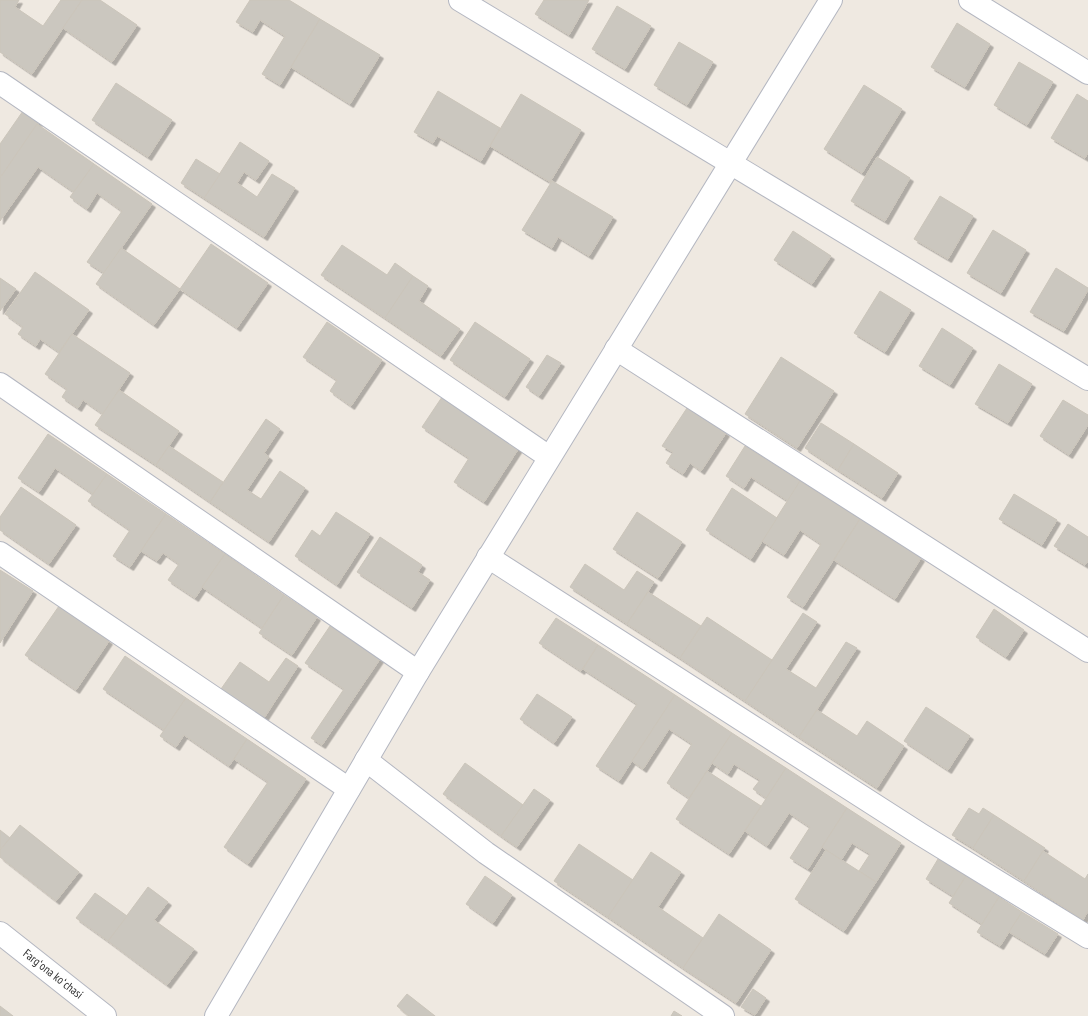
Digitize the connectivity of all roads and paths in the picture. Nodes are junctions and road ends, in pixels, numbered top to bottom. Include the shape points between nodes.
1 (460, 0) edge
2 (831, 0) edge
3 (970, 0) edge
4 (1088, 73) edge
5 (0, 83) edge
6 (732, 163) junction
7 (616, 349) junction
8 (1088, 379) edge
9 (0, 384) edge
10 (549, 457) junction
11 (0, 553) edge
12 (488, 557) junction
13 (1088, 651) edge
14 (418, 672) junction
15 (366, 760) junction
16 (349, 790) junction
17 (0, 932) edge
18 (1088, 937) edge
19 (105, 1016) edge
20 (216, 1016) edge
21 (724, 1016) edge

1 - 6 street
2 - 6 street
3 - 4 street
5 - 10 street
6 - 7 street
6 - 8 street
7 - 10 street
7 - 13 street
9 - 14 street
10 - 12 street
11 - 16 street
12 - 14 street
12 - 18 street via 920,834
14 - 15 street
15 - 16 street
15 - 21 street via 486,853
16 - 20 street
17 - 19 street, Fargʻona koʻchasi

